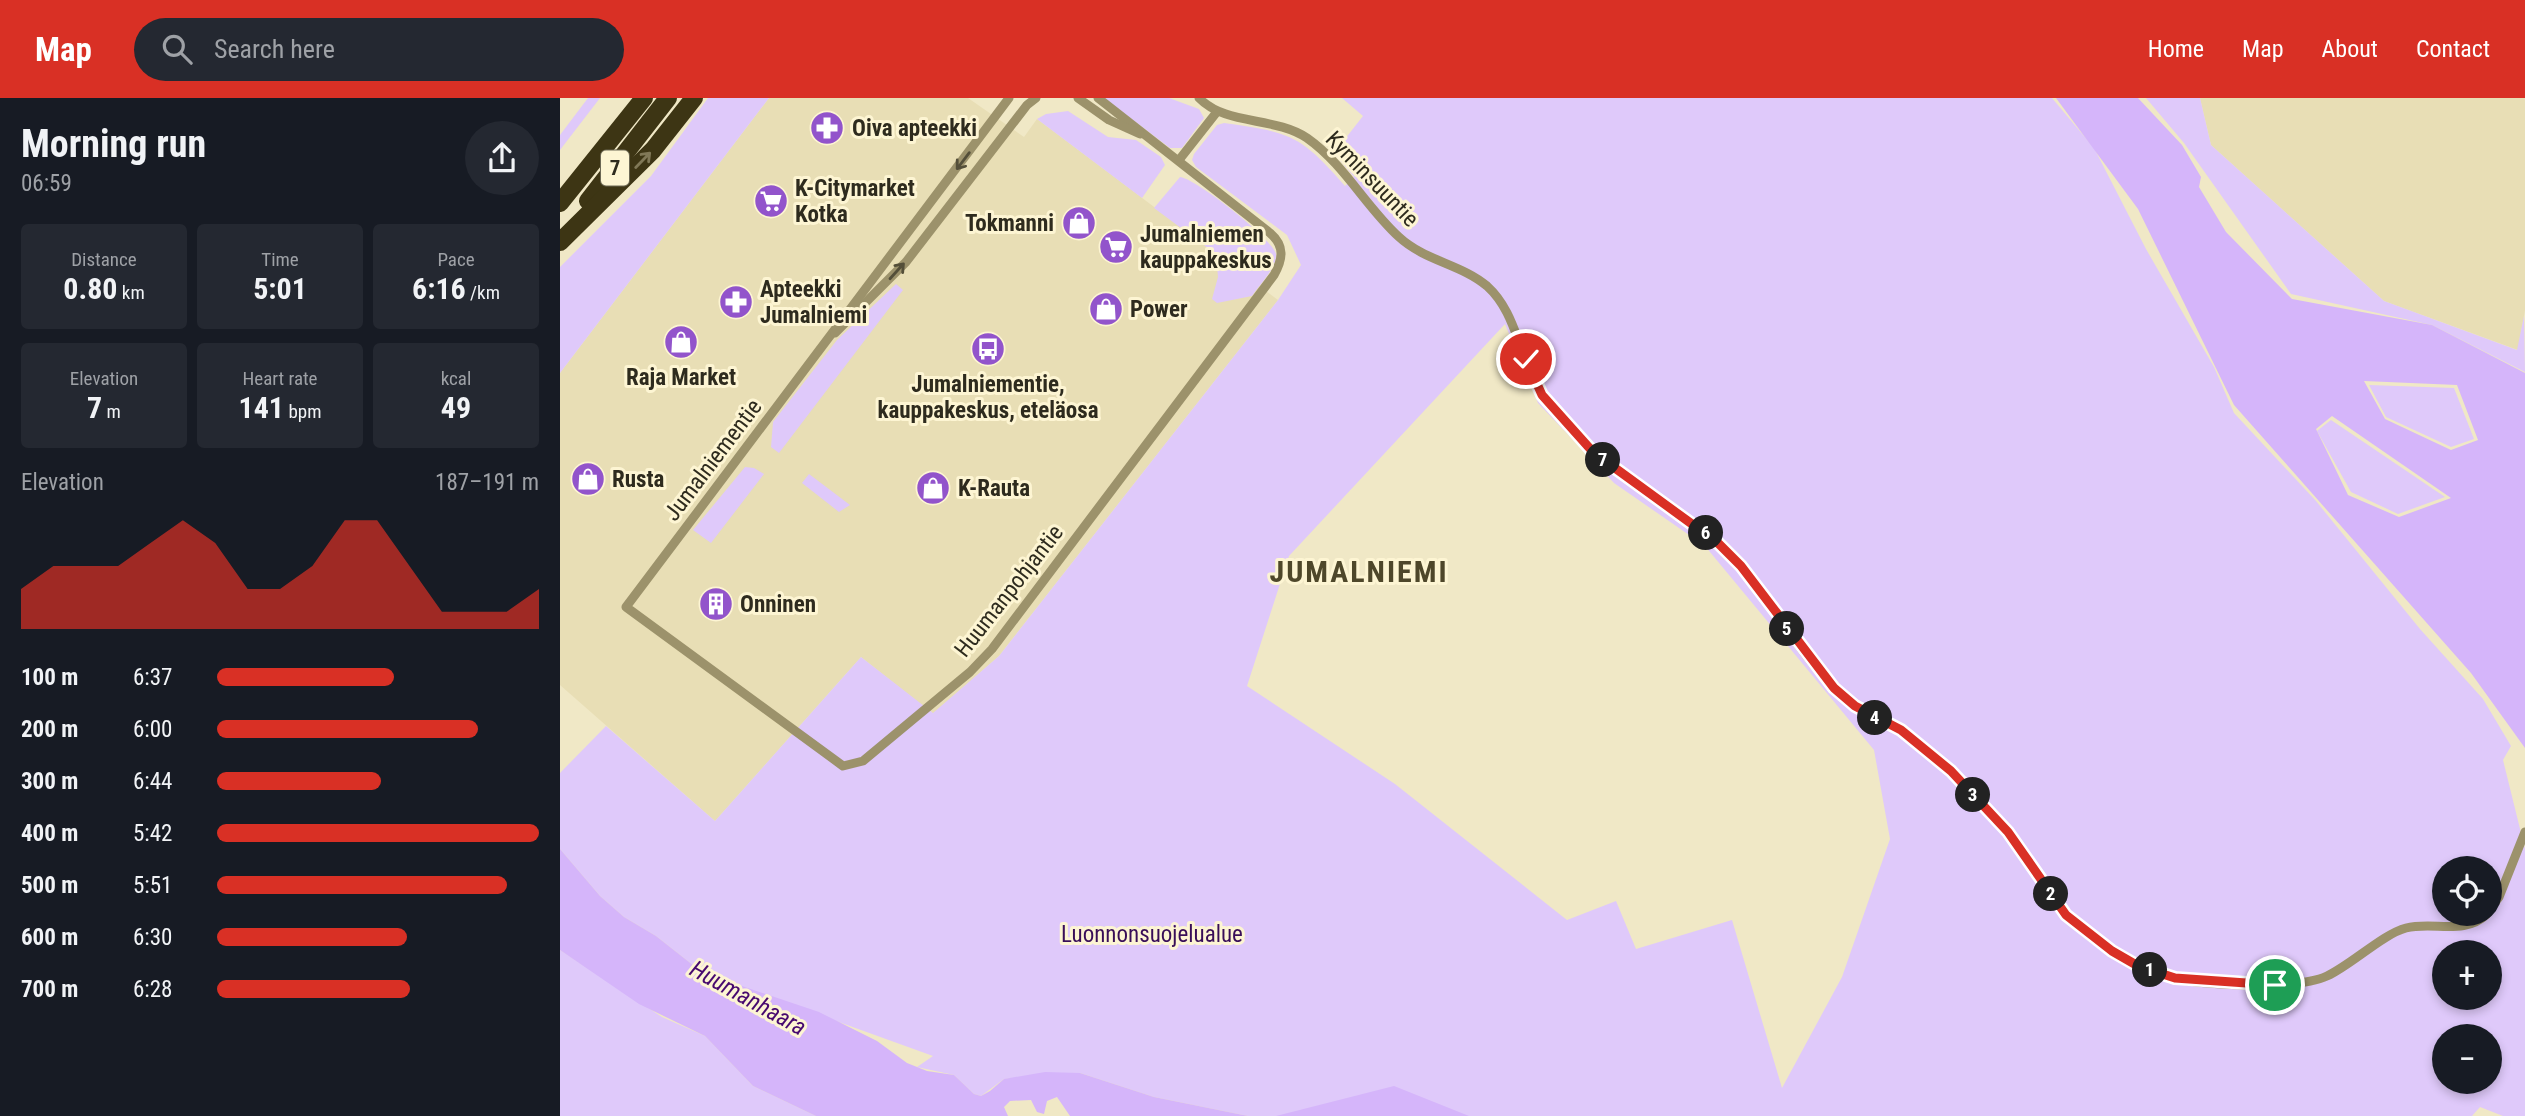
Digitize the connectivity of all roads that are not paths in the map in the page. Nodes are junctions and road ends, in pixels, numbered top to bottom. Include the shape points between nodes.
1 (629, 98) edge
2 (644, 98) edge
3 (668, 98) edge
4 (694, 98) edge
5 (1009, 98) edge
6 (1036, 98) edge
7 (1078, 98) edge
8 (1098, 98) edge
9 (1199, 98) edge
10 (1216, 113) junction
11 (1151, 139) junction
12 (1179, 160) junction
13 (560, 200) edge
14 (560, 240) edge
15 (831, 336) junction
16 (626, 607) joint
17 (2525, 832) edge
18 (2502, 890) edge
19 (2459, 926) edge

1 - 13 highway
2 - 13 highway, 7
3 - 14 highway, 7
14 -> 4 highway via 653,150
5 -> 15 street, Jumalniementie
15 -> 6 street, Jumalniementie via 906,262
7 - 11 street via 1109,120
8 - 11 street
9 - 10 street
10 - 12 street
10 - 19 street, Kyminsuuntie via 1282,125 1306,137 1400,239 1486,285 1513,322 1542,395 1571,430 1614,469 1718,543 1741,566 1834,688 1855,706 1901,730 1951,771 2008,832 2066,915 2112,951 2138,966 2175,978 2275,985 2324,978 2406,928
11 - 12 street
12 - 16 street, Huumanpohjantie via 1278,240 1282,256 1274,275 992,649 863,761 843,766 829,758
15 - 16 street, Jumalniementie
17 - 18 street

